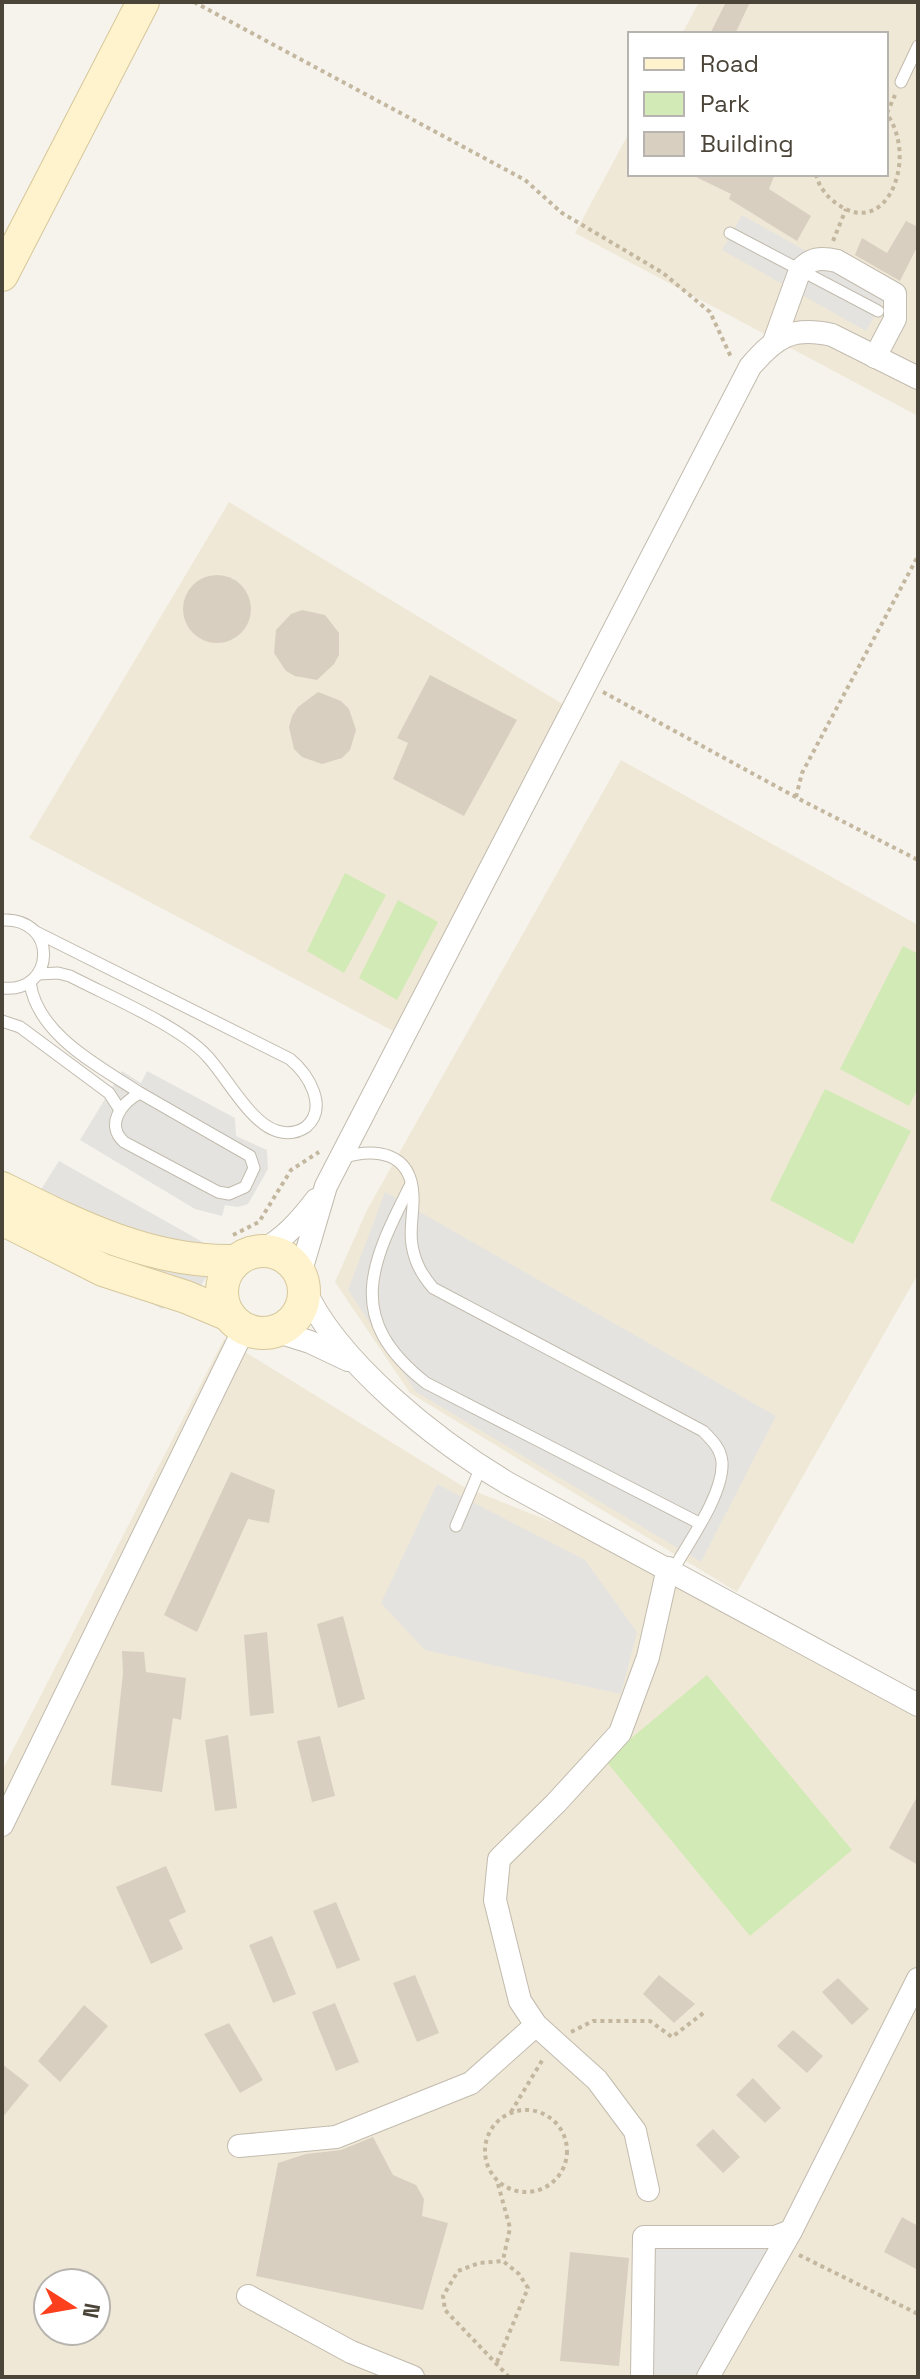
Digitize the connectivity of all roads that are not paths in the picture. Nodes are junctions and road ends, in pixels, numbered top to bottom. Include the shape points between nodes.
1 (143, 2) edge
2 (918, 46) edge
3 (901, 82) road end
4 (730, 233) dead end
5 (800, 270) junction
6 (2, 275) edge
7 (878, 311) dead end
8 (774, 342) junction
9 (875, 357) junction
10 (918, 378) edge
11 (2, 920) edge
12 (36, 932) junction
13 (34, 978) junction
14 (7, 988) edge
15 (2, 997) edge
16 (2, 1021) edge
17 (140, 1093) junction
18 (120, 1110) junction
19 (332, 1154) junction
20 (411, 1184) junction
21 (326, 1186) junction
22 (2, 1188) edge
23 (2, 1219) edge
24 (242, 1250) junction
25 (302, 1280) junction
26 (249, 1325) junction
27 (360, 1366) junction
28 (481, 1467) junction
29 (699, 1523) junction
30 (456, 1526) dead end
31 (671, 1569) junction
32 (918, 1705) edge
33 (2, 1825) edge
34 (918, 1979) edge
35 (536, 2025) junction
36 (239, 2146) dead end
37 (648, 2190) dead end
38 (787, 2239) junction
39 (248, 2296) dead end
40 (413, 2377) edge
41 (642, 2377) edge
42 (708, 2377) edge

1 - 6 street
2 - 3 lane
4 - 5 lane
5 - 7 lane
5 - 8 street
5 - 9 street via 816,258 827,258 895,294 895,319
8 - 9 street via 799,331 819,332
8 - 19 street via 742,379
9 - 10 street
11 - 12 lane via 23,922
12 - 13 lane via 44,954
12 - 13 lane via 290,1059 311,1083 313,1117 299,1131 267,1126 195,1044 70,976
13 - 14 lane
13 - 17 lane via 36,1007 51,1026
14 - 15 lane
16 - 18 lane via 20,1027 109,1093
17 - 18 lane
17 - 18 lane via 250,1156 254,1168 245,1187 218,1192 124,1142 115,1126
19 - 20 lane via 387,1155 402,1163
19 - 21 street
20 - 29 lane via 413,1250 433,1288 703,1431 716,1445 722,1460 720,1478
20 - 29 lane via 384,1239 372,1280 376,1318 399,1360 426,1383
21 - 24 street via 278,1242
21 - 25 street
22 - 24 street via 109,1239 187,1259
23 - 26 street via 103,1270
24 - 25 street via 282,1255
24 - 26 street via 223,1282 222,1296
25 - 26 street via 303,1300 291,1322
25 - 27 street via 326,1328
26 - 27 street via 310,1342
26 - 33 street
27 - 28 street
28 - 30 lane
28 - 31 street
29 - 31 lane
31 - 32 street
31 - 35 street via 648,1657 620,1733 499,1859 495,1900 520,2001
34 - 38 street
35 - 36 street via 471,2083 336,2137
35 - 37 street via 597,2080 635,2131
38 - 41 street via 644,2237
38 - 42 street
39 - 40 street via 351,2352

